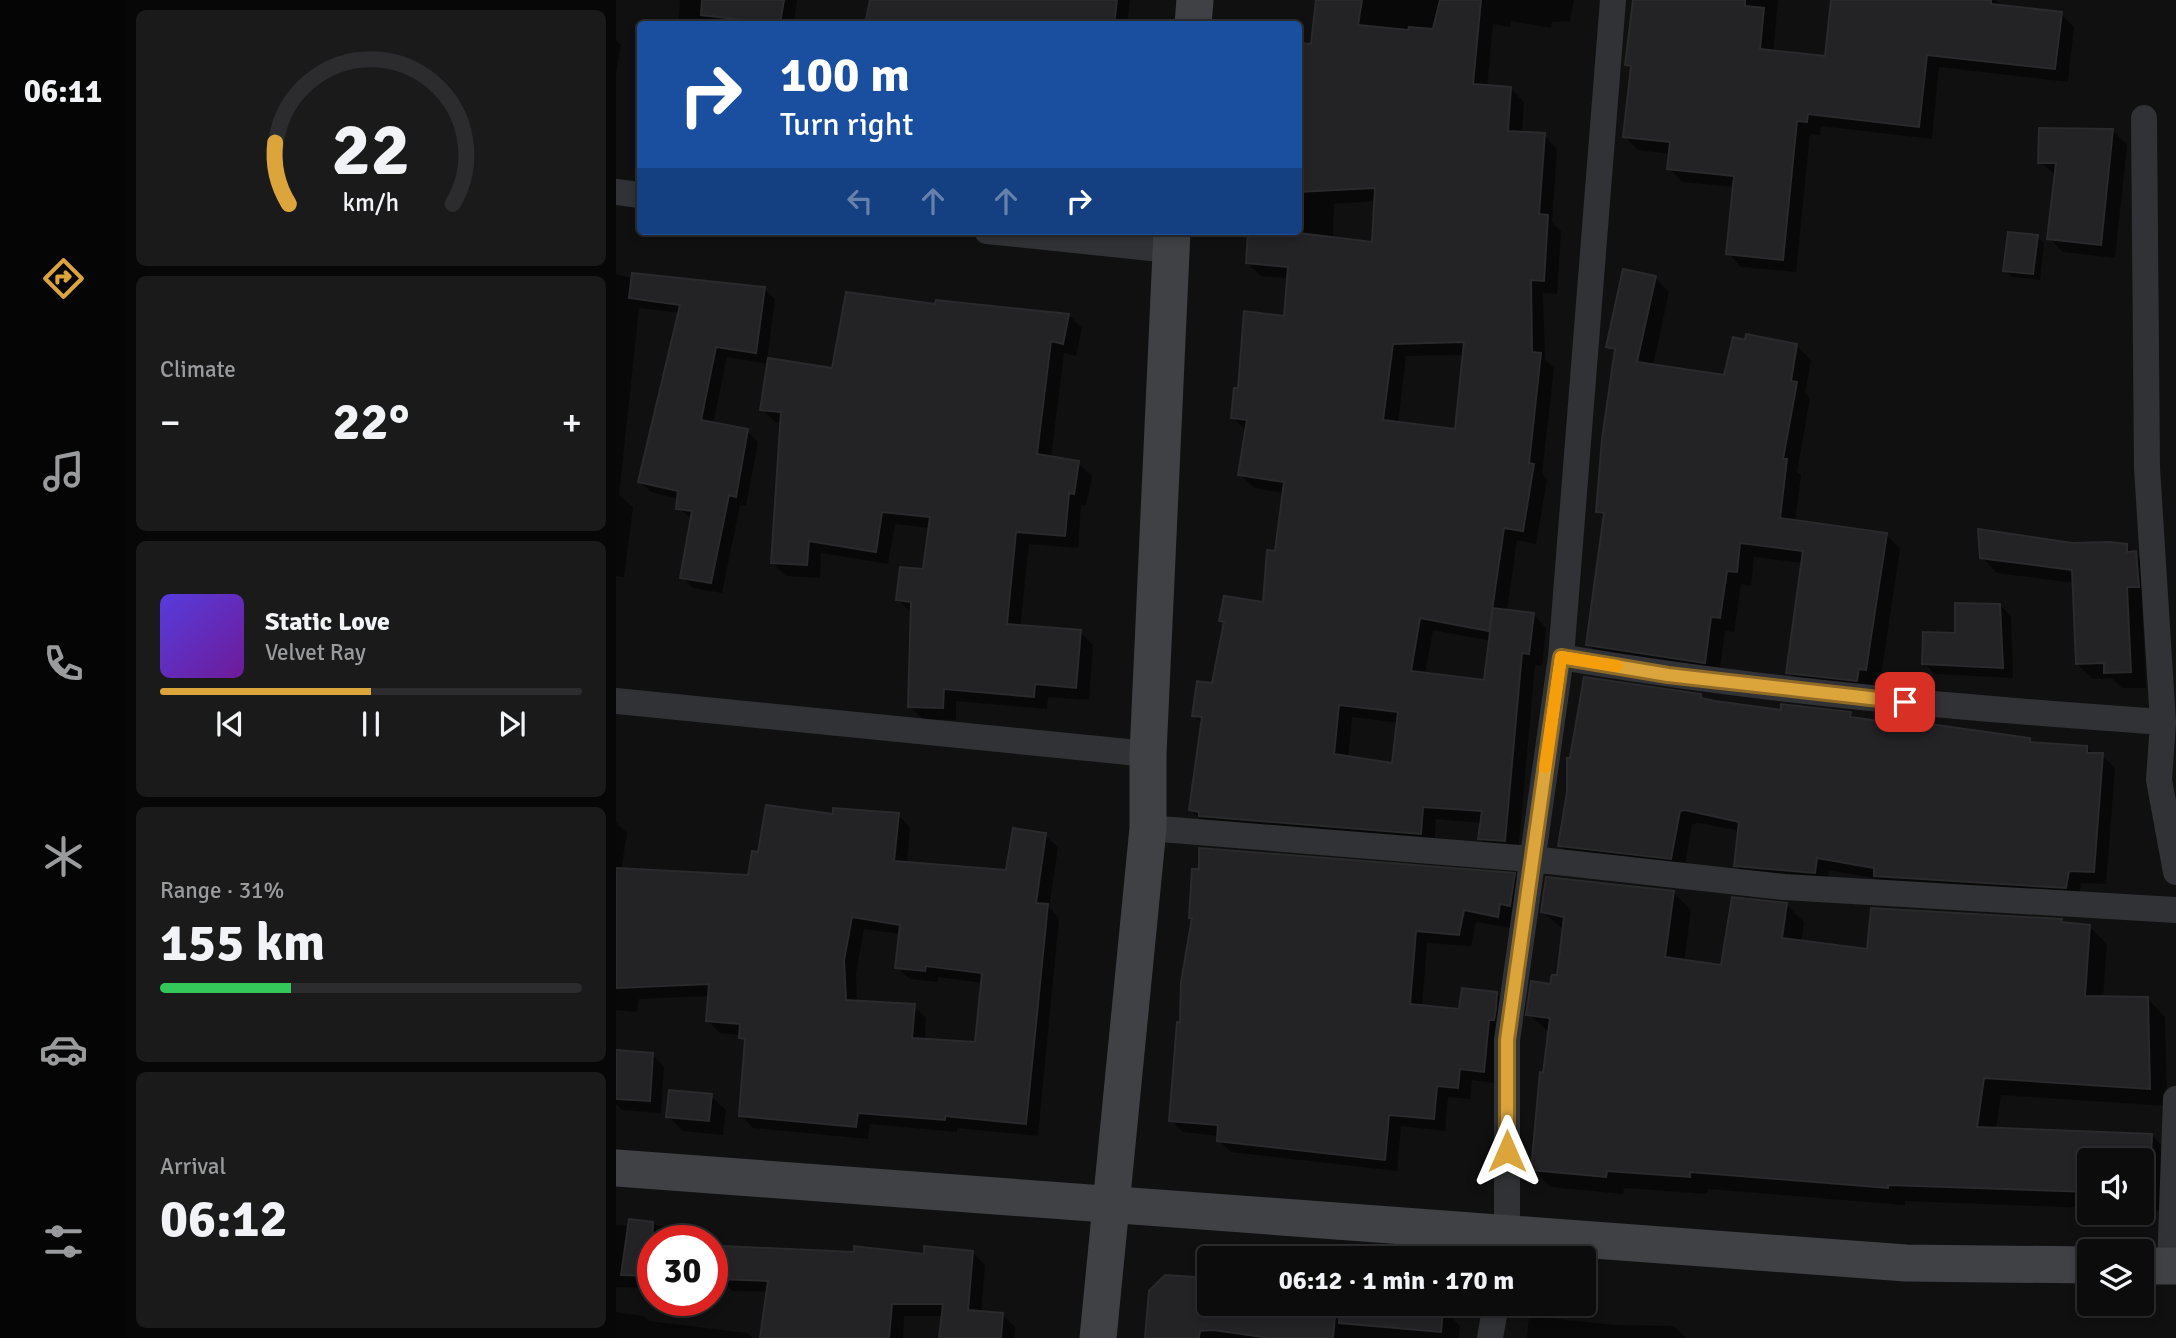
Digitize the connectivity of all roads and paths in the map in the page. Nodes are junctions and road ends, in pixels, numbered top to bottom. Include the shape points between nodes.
1 (1195, 0) edge
2 (1613, 0) edge
3 (1192, 21) edge
4 (2144, 118) dead end
5 (616, 192) edge
6 (637, 195) edge
7 (1061, 235) edge
8 (1171, 241) edge
9 (1561, 657) junction
10 (616, 701) edge
11 (2163, 722) junction
12 (1148, 754) junction
13 (1148, 828) junction
14 (1531, 859) junction
15 (2176, 872) edge
16 (2176, 910) edge
17 (2176, 1099) edge
18 (616, 1168) edge
19 (1109, 1204) junction
20 (1496, 1246) edge
21 (1505, 1246) edge
22 (1596, 1251) edge
23 (2077, 1265) edge
24 (2163, 1266) edge
25 (1494, 1316) edge
26 (1098, 1338) edge
27 (1490, 1338) edge

1 - 3 main road
2 - 9 street
4 - 11 street via 2147,468
5 - 6 street
7 - 8 street
8 - 12 main road
9 - 11 street via 1668,675 1957,708
9 - 14 street
10 - 12 street
11 - 15 street via 2159,780
12 - 13 main road
13 - 14 street
13 - 19 main road
14 - 16 street via 1784,887
14 - 21 street via 1507,1040
17 - 24 street
18 - 19 main road
19 - 20 main road
19 - 26 main road
22 - 23 main road
25 - 27 street

